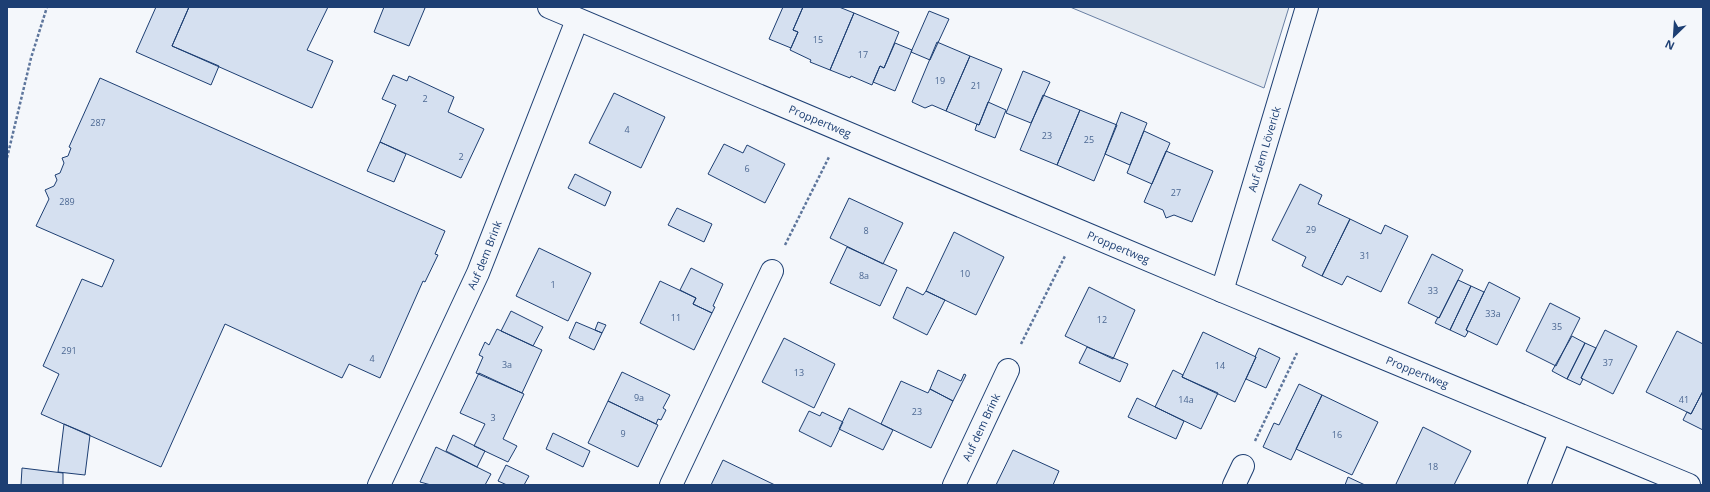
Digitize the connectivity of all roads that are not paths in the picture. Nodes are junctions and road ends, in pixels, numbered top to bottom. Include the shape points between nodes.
1 (549, 7) edge
2 (1308, 7) edge
3 (578, 20) junction
4 (772, 271) road end
5 (1222, 291) junction
6 (1008, 370) road end
7 (1560, 433) junction
8 (379, 485) edge
9 (671, 485) edge
10 (954, 485) edge
11 (1539, 485) edge
12 (1689, 485) edge

1 - 3 street, Proppertweg
2 - 5 street, Auf dem Löverick
3 - 5 street, Proppertweg
3 - 8 street, Auf dem Brink via 478,273
4 - 9 street
5 - 7 street, Proppertweg
6 - 10 street, Auf dem Brink
7 - 11 street
7 - 12 street, Proppertweg

